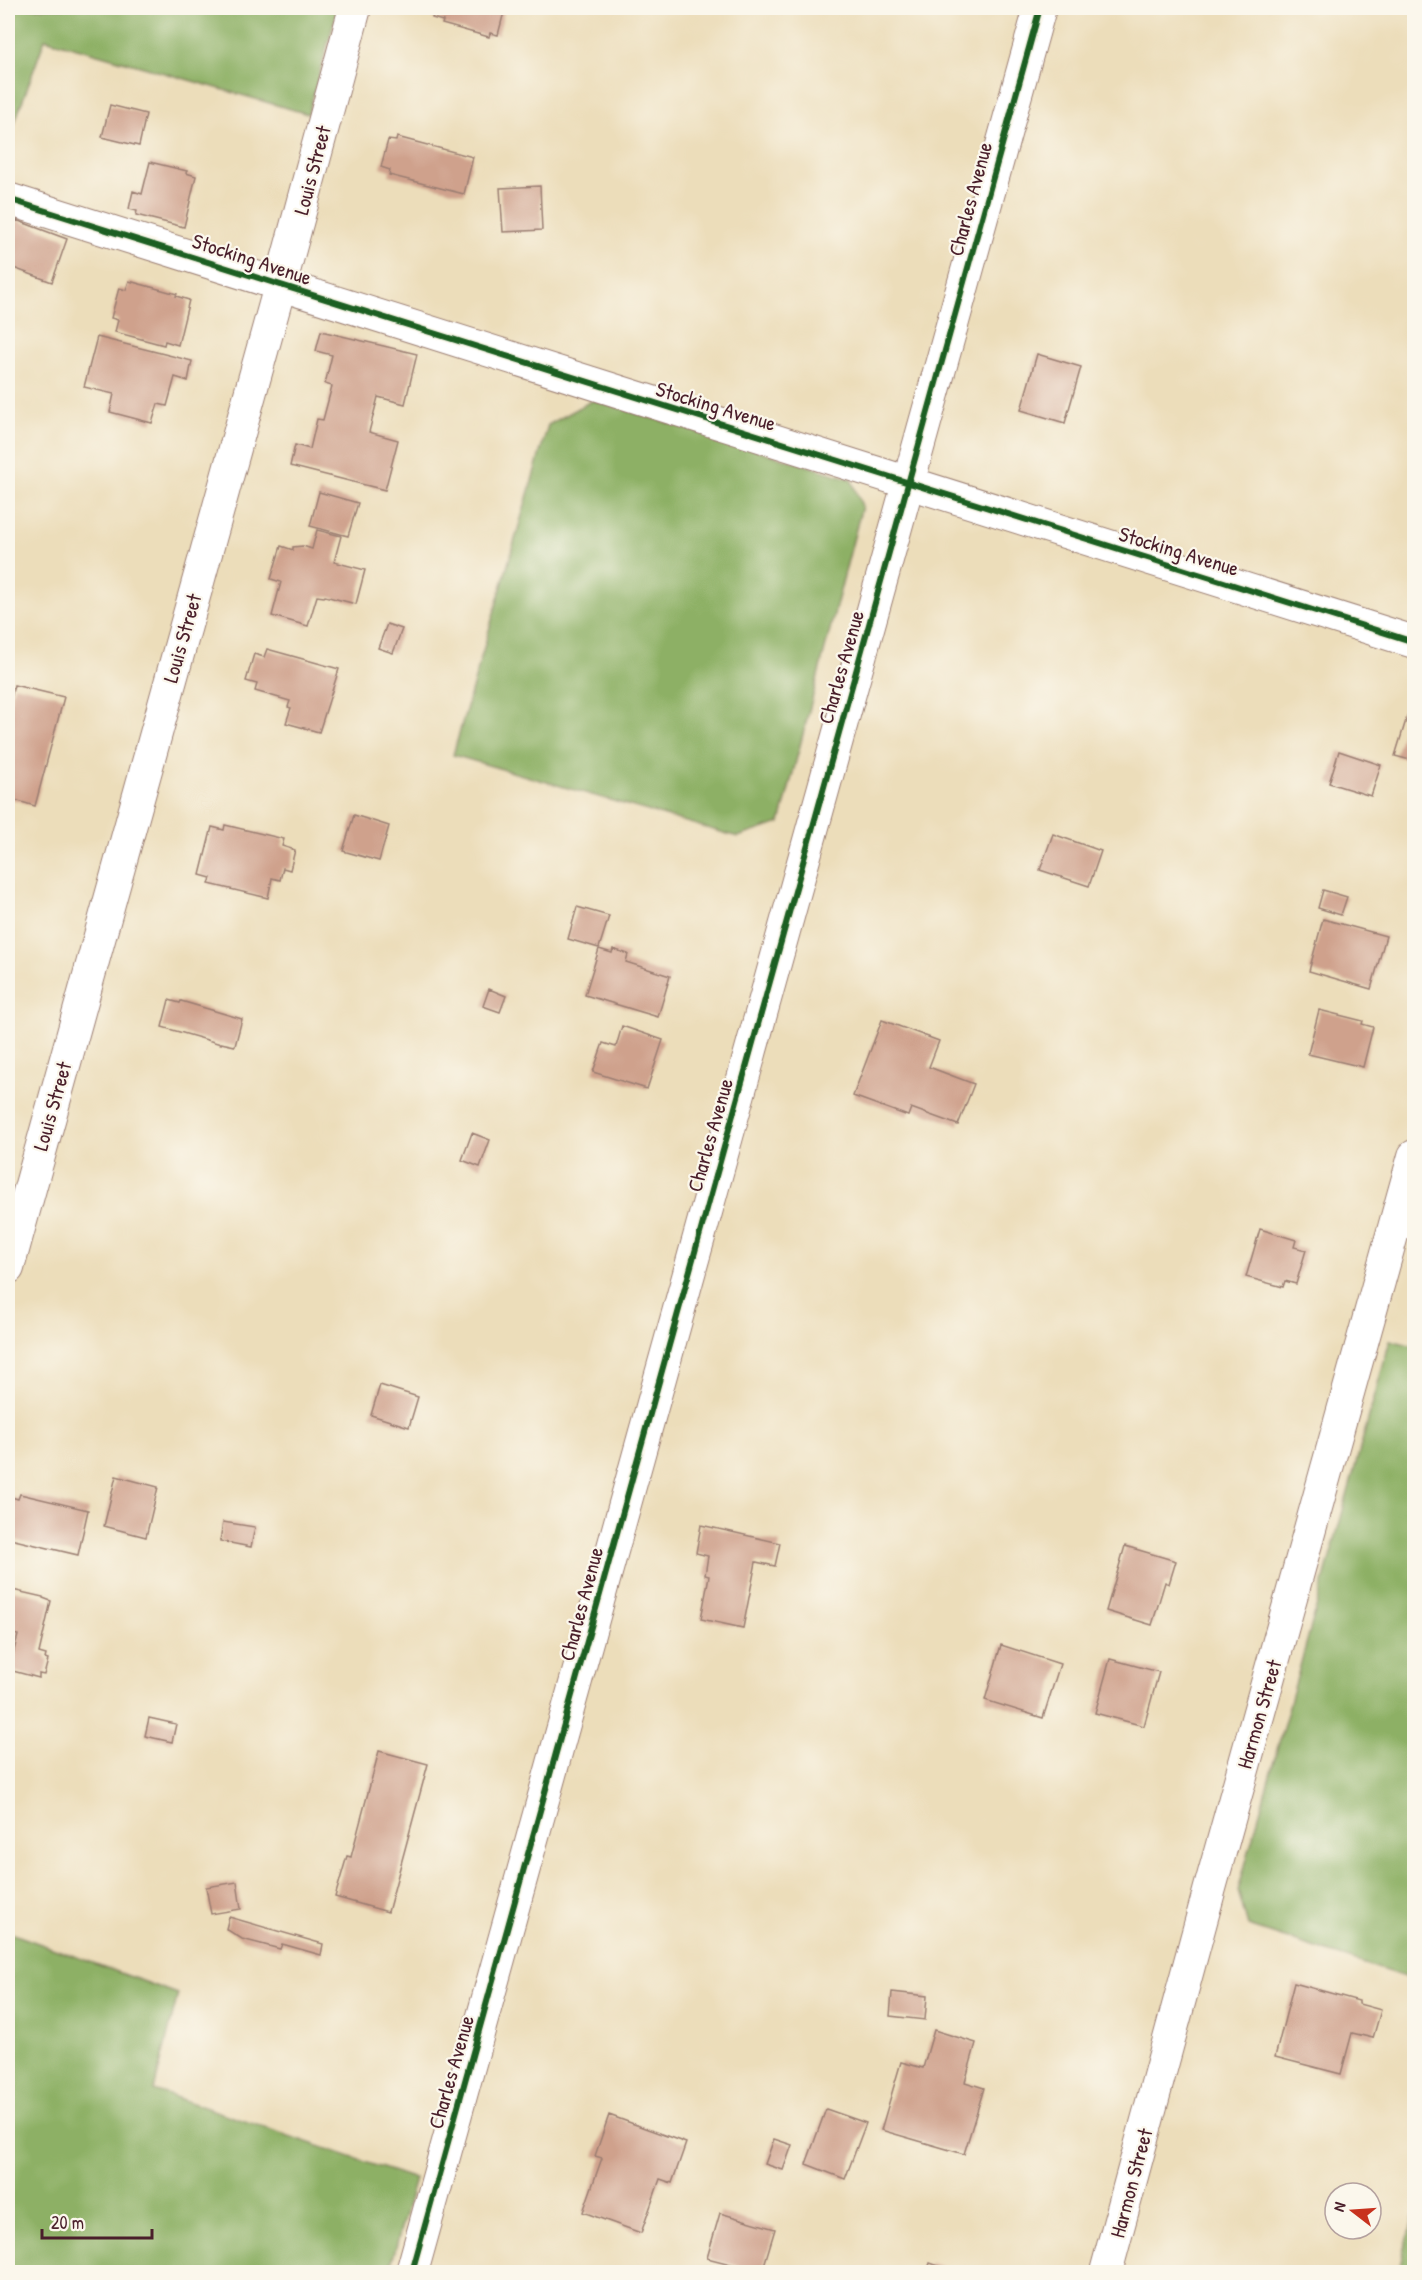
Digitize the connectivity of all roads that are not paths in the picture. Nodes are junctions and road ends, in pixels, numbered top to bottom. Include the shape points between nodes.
1 (355, 8) edge
2 (1040, 8) edge
3 (8, 199) edge
4 (280, 286) junction
5 (909, 484) junction
6 (1414, 642) edge
7 (1414, 1156) edge
8 (8, 1268) edge
9 (412, 2272) edge
10 (1106, 2272) edge

1 - 4 street, Louis Street
2 - 5 street, Charles Avenue
3 - 4 street, Stocking Avenue
4 - 5 street, Stocking Avenue
4 - 8 street, Louis Street
5 - 6 street, Stocking Avenue
5 - 9 street, Charles Avenue
7 - 10 street, Harmon Street

